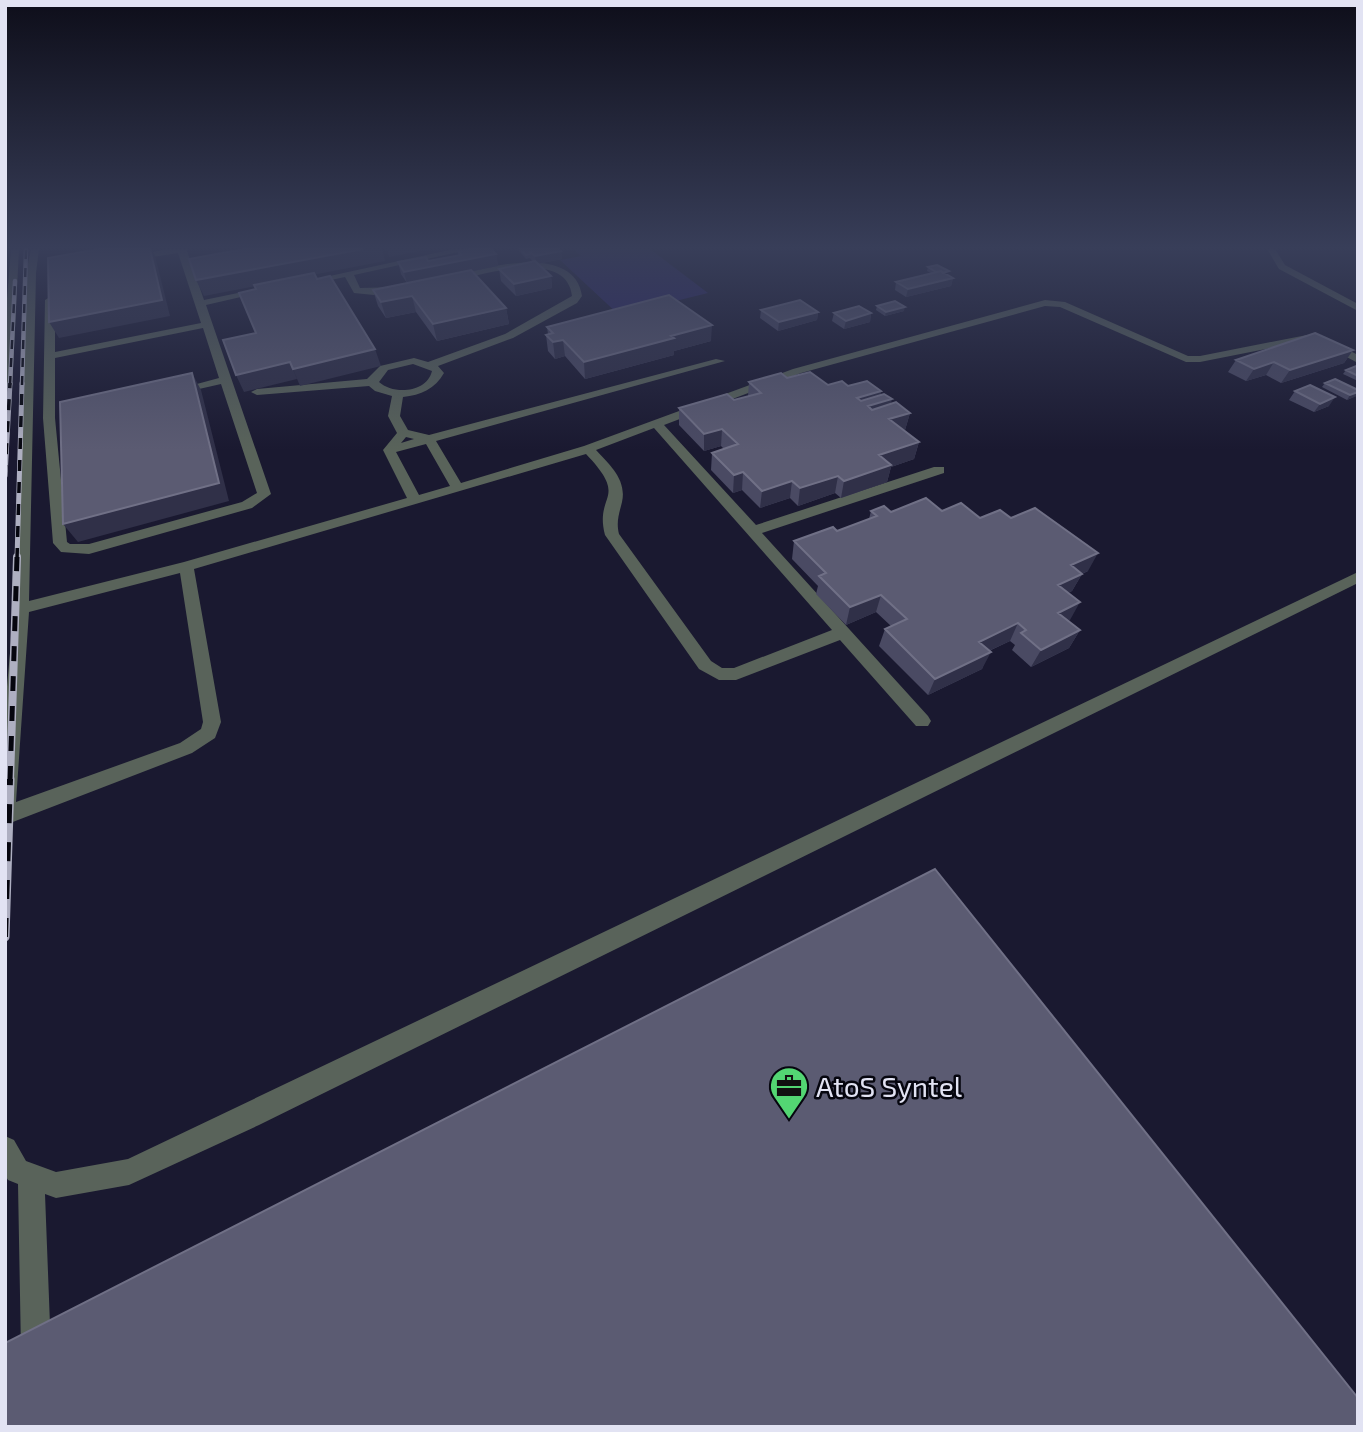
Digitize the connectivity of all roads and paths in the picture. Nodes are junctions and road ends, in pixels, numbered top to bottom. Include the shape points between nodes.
1 (9, 316) edge
2 (33, 316) edge
3 (50, 316) edge
4 (202, 316) edge
5 (546, 316) edge
6 (999, 316) edge
7 (1089, 316) edge
8 (205, 324) junction
9 (7, 354) edge
10 (51, 356) junction
11 (1358, 360) edge
12 (720, 361) dead end
13 (431, 365) junction
14 (225, 380) junction
15 (373, 382) junction
16 (171, 392) edge
17 (257, 392) edge
18 (398, 393) junction
19 (5, 408) edge
20 (63, 415) edge
21 (50, 418) junction
22 (658, 425) junction
23 (402, 433) junction
24 (429, 439) junction
25 (588, 449) junction
26 (389, 450) junction
27 (939, 470) dead end
28 (458, 488) junction
29 (415, 501) junction
30 (753, 531) junction
31 (186, 566) junction
32 (1358, 577) edge
33 (17, 614) edge
34 (843, 632) junction
35 (922, 721) dead end
36 (6, 815) edge
37 (5, 1149) edge
38 (31, 1176) junction
39 (37, 1384) edge

1 - 9 street
2 - 33 street
3 - 10 street
4 - 8 street
5 - 13 street via 509,336
6 - 22 street via 817,364
7 - 11 street via 1186,359 1307,338
8 - 10 street
8 - 14 street
9 - 19 street
10 - 21 street
12 - 24 street
13 - 15 street via 393,364 377,373
13 - 18 street via 438,373 432,384
14 - 16 street
14 - 21 street via 264,494 247,505 89,549 66,549 60,544
15 - 17 street
15 - 18 street via 383,391
18 - 23 street via 394,416
20 - 21 street
22 - 25 street
22 - 30 street
23 - 24 street
23 - 26 street
24 - 26 street
24 - 28 street
25 - 28 street
25 - 34 street via 616,484 608,524 612,535 711,670 736,674
26 - 29 street
27 - 30 street
28 - 29 street
29 - 31 street
30 - 34 street
31 - 33 street
31 - 36 street via 212,722 209,733 187,748
32 - 38 street via 129,1172 56,1185
33 - 36 street
34 - 35 street
37 - 38 street via 17,1171
38 - 39 street

